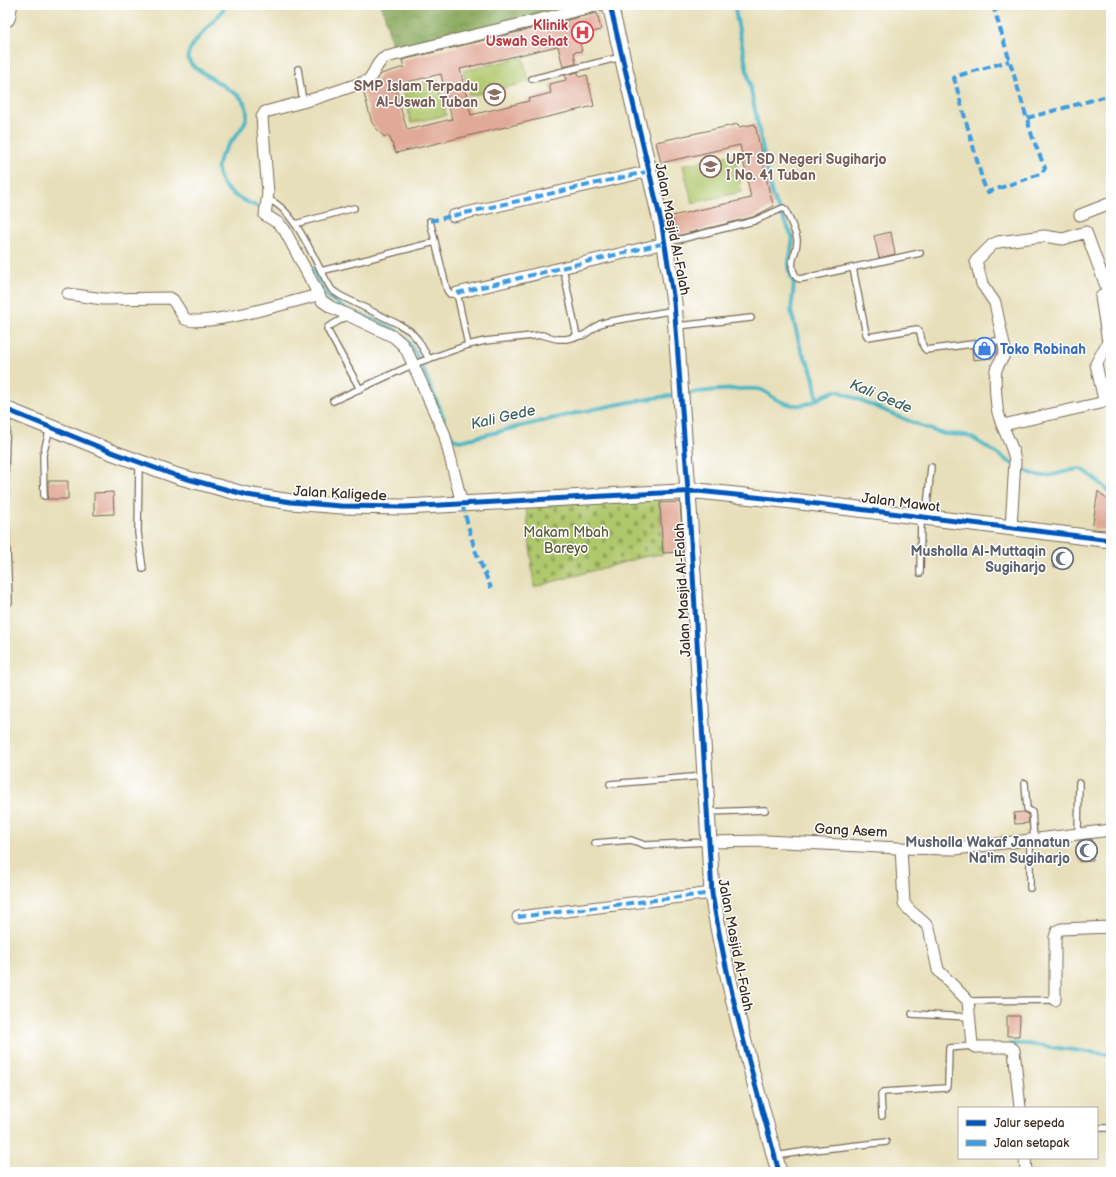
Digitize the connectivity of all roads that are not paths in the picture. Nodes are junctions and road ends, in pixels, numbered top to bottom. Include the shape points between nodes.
1 (7, 5) edge
2 (599, 5) edge
3 (610, 5) edge
4 (5, 17) edge
5 (623, 56) junction
6 (298, 69) dead end
7 (532, 79) dead end
8 (303, 102) junction
9 (650, 171) junction
10 (1108, 204) dead end
11 (266, 205) junction
12 (354, 208) dead end
13 (452, 216) dead end
14 (430, 222) dead end
15 (295, 224) junction
16 (1086, 232) junction
17 (435, 242) junction
18 (666, 243) junction
19 (920, 253) dead end
20 (563, 268) junction
21 (853, 268) junction
22 (321, 271) junction
23 (1109, 287) edge
24 (68, 294) dead end
25 (457, 294) junction
26 (318, 295) junction
27 (675, 310) junction
28 (348, 315) junction
29 (750, 318) dead end
30 (676, 326) junction
31 (577, 337) junction
32 (1003, 340) junction
33 (468, 345) junction
34 (427, 360) junction
35 (415, 364) junction
36 (360, 389) junction
37 (333, 401) dead end
38 (7, 410) edge
39 (1003, 425) junction
40 (51, 427) junction
41 (139, 462) junction
42 (931, 467) dead end
43 (688, 491) junction
44 (44, 496) dead end
45 (462, 504) junction
46 (923, 517) junction
47 (1011, 528) junction
48 (1111, 540) edge
49 (143, 569) dead end
50 (920, 573) dead end
51 (9, 602) dead end
52 (704, 776) junction
53 (1025, 783) dead end
54 (610, 784) dead end
55 (1079, 784) dead end
56 (766, 810) dead end
57 (706, 812) junction
58 (1111, 830) edge
59 (1078, 834) junction
60 (1032, 840) junction
61 (708, 842) junction
62 (594, 843) dead end
63 (901, 848) junction
64 (1030, 888) dead end
65 (712, 893) junction
66 (518, 917) dead end
67 (1111, 927) edge
68 (1055, 1000) joint
69 (968, 1001) junction
70 (912, 1014) dead end
71 (970, 1017) junction
72 (972, 1046) junction
73 (1020, 1107) edge
74 (882, 1116) dead end
75 (1098, 1128) edge
76 (1111, 1128) edge
77 (886, 1142) dead end
78 (774, 1156) junction
79 (1025, 1159) edge
80 (779, 1172) edge
81 (1026, 1172) edge

1 - 4 highway
2 - 8 street via 386,57 379,61 367,81
3 - 5 street, Jalan Masjid Al-Falah
5 - 7 lane
5 - 9 street, Jalan Masjid Al-Falah
6 - 8 lane
8 - 11 street via 265,112 262,116 267,169
9 - 13 street
9 - 18 street, Jalan Masjid Al-Falah
10 - 16 street via 1079,212
11 - 15 lane via 273,201
11 - 26 street via 267,217 284,229
12 - 15 lane
14 - 17 lane
15 - 22 lane
16 - 23 street
16 - 32 street via 1063,239 1042,236 998,242 976,261 981,282 995,304
17 - 22 lane
17 - 25 lane via 446,290 450,294
18 - 20 street
18 - 21 lane via 754,221 783,208 796,237 792,266 797,278
18 - 27 street, Jalan Masjid Al-Falah
19 - 21 lane
20 - 25 street
20 - 31 lane
21 - 32 lane via 868,337 918,329 926,350
22 - 34 lane via 337,295 410,331 418,340
23 - 39 street via 1101,297 1108,342 1096,364 1103,402
24 - 26 street via 104,299 170,298 185,319 195,321 241,315
25 - 33 lane
26 - 28 street via 327,305
27 - 30 street, Jalan Masjid Al-Falah
27 - 31 lane via 606,322
28 - 35 street via 396,339 407,350
28 - 36 lane via 327,329
29 - 30 lane
30 - 43 street, Jalan Masjid Al-Falah
31 - 33 lane via 562,340 540,335
32 - 39 street via 1005,354 997,367 996,380 997,409
33 - 34 lane
34 - 35 lane
35 - 36 lane
35 - 45 street via 444,433
36 - 37 lane
38 - 40 street, Jalan Kaligede
38 - 51 lane
39 - 47 street via 1013,451 1015,465
40 - 41 street, Jalan Kaligede
40 - 44 lane via 43,455
41 - 45 street, Jalan Kaligede via 226,490 291,502 382,508
41 - 49 lane via 138,533
42 - 46 lane
43 - 45 street, Jalan Kaligede
43 - 46 street, Jalan Mawot
43 - 52 street, Jalan Masjid Al-Falah
46 - 47 street, Jalan Mawot
46 - 50 lane
47 - 48 street, Jalan Mawot
52 - 54 lane
52 - 57 street, Jalan Masjid Al-Falah
53 - 60 lane via 1026,809 1032,812
55 - 59 lane
56 - 57 lane
57 - 61 street, Jalan Masjid Al-Falah
58 - 59 street, Gang Asem
59 - 60 street, Gang Asem
60 - 63 street, Gang Asem via 965,848
60 - 64 lane
61 - 62 lane via 645,845 630,840
61 - 63 street, Gang Asem via 766,841
61 - 65 street, Jalan Masjid Al-Falah
63 - 69 street via 904,904 929,928 938,971
65 - 66 street
65 - 78 street, Jalan Masjid Al-Falah via 731,989
67 - 68 street via 1057,931
68 - 69 lane
69 - 71 street
70 - 71 lane
71 - 72 street
72 - 73 street via 1013,1049
72 - 74 lane via 949,1048 946,1088 882,1092
75 - 76 lane
77 - 78 lane
78 - 80 street, Jalan Masjid Al-Falah
79 - 81 street

